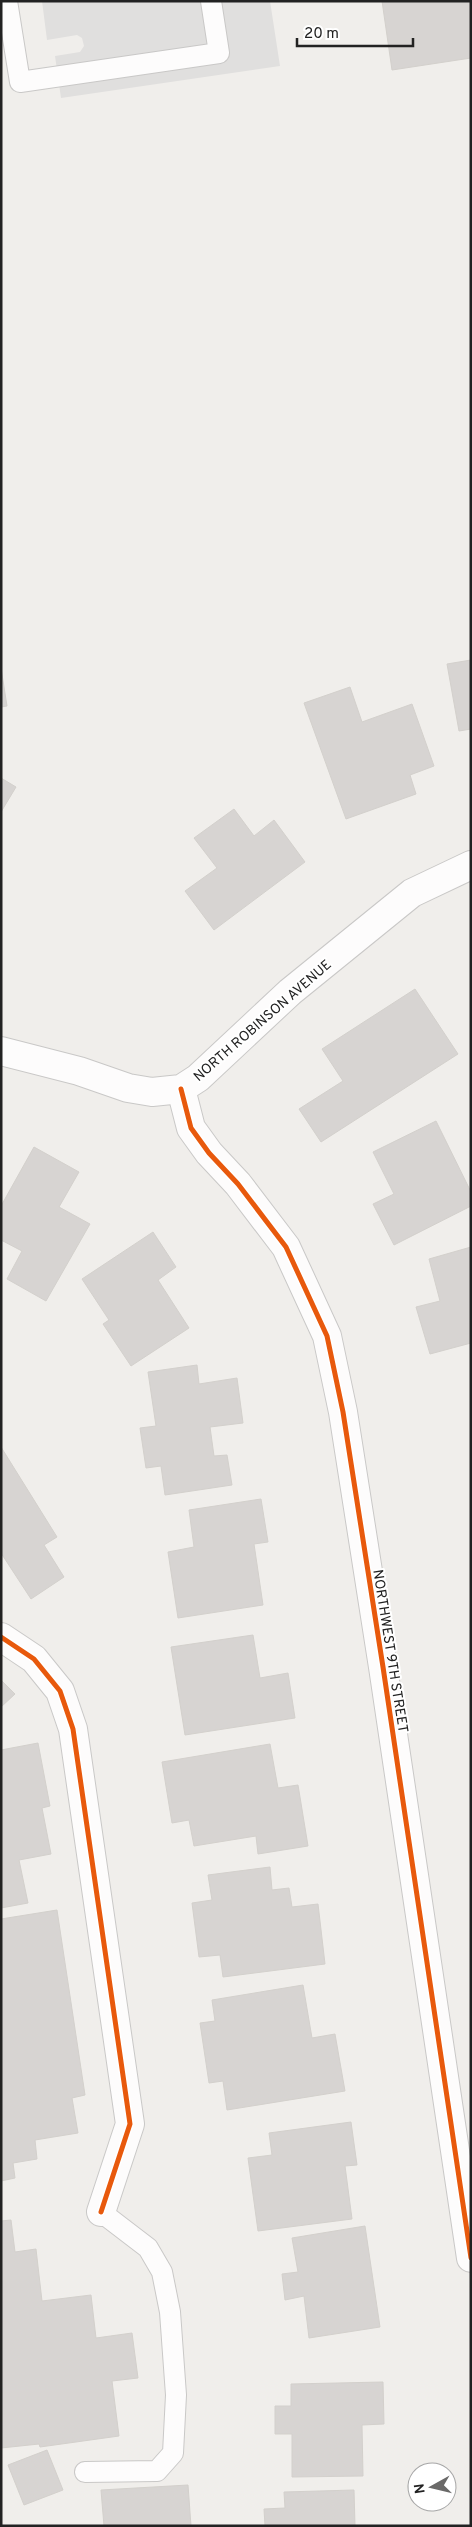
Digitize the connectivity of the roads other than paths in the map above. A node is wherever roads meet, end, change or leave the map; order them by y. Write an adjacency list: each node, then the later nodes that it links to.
1 (7, 1): 2 (lane)
2 (212, 1)
3 (471, 865): 5 (street, NORTH ROBINSON AVENUE)
4 (1, 1051): 5 (street, NORTH ROBINSON AVENUE)
5 (180, 1089): 8 (street, NORTHWEST 9TH STREET)
6 (1, 1637): 7 (street)
7 (100, 2212): 9 (lane)
8 (471, 2258)
9 (84, 2472)

